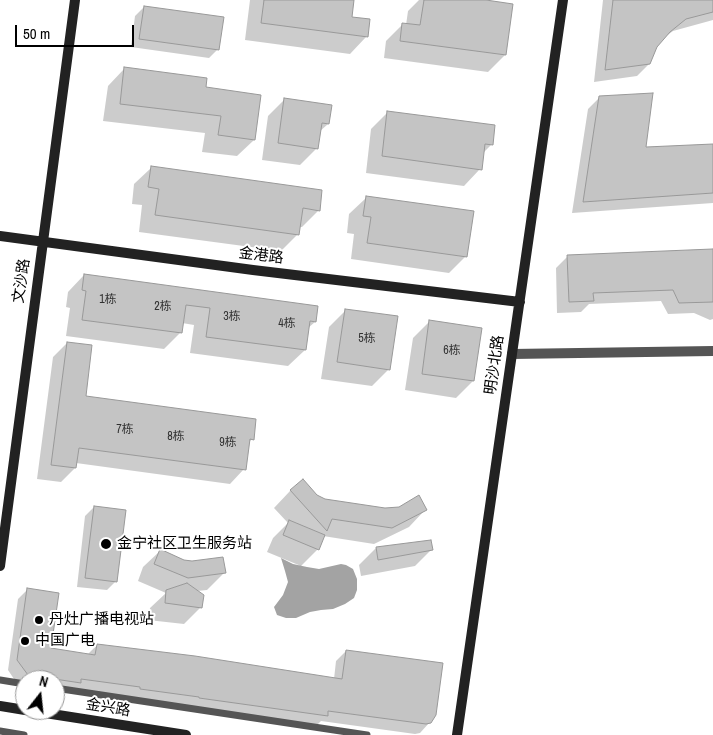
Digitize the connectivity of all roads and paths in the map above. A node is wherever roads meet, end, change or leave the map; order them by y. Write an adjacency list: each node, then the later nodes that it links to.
1 (75, 0): 4 (street, 文沙路)
2 (563, 0): 5 (street, 明沙北路)
3 (0, 236): 4 (street, 金港路)
4 (43, 242): 5 (street, 金港路); 8 (street, 文沙路)
5 (520, 302): 7 (street, 明沙北路)
6 (713, 351): 7 (street)
7 (512, 354): 20 (street, 明沙北路)
8 (4, 509): 9 (street, 文沙路)
9 (0, 566)
10 (0, 680): 11 (lane)
11 (15, 682)
12 (65, 690): 19 (lane)
13 (0, 706): 14 (street, 金兴路)
14 (15, 708)
15 (65, 716): 18 (street, 金兴路)
16 (0, 731): 17 (lane)
17 (24, 735)
18 (186, 735)
19 (367, 735)
20 (458, 735)

